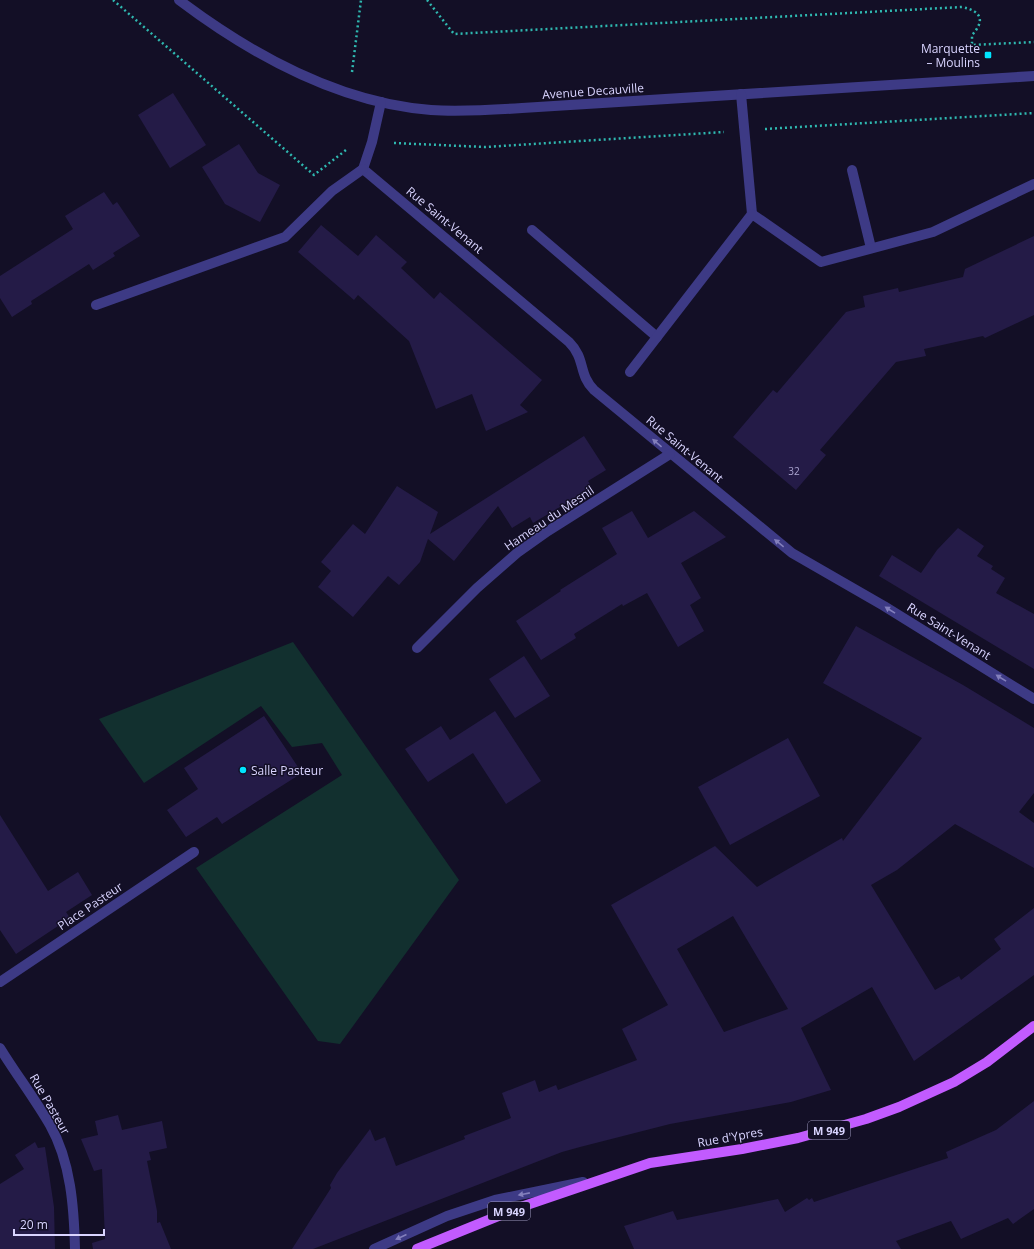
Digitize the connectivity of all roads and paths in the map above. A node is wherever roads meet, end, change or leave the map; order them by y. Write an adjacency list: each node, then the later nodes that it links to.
1 (179, 0): 6 (street, Avenue Decauville)
2 (361, 0): 6 (path)
3 (427, 0): 4 (path)
4 (1034, 42)
5 (1034, 76): 7 (street, Avenue Decauville)
6 (349, 93): 8 (street, Avenue Decauville)
7 (742, 94): 8 (street, Avenue Decauville); 12 (street)
8 (381, 102): 9 (street)
9 (363, 169): 15 (street); 18 (street, Rue Saint-Venant, one-way to 9)
10 (852, 170): 14 (street)
11 (1034, 184): 14 (street)
12 (752, 214): 14 (street); 16 (street)
13 (532, 230): 16 (street)
14 (872, 248)
15 (96, 305)
16 (657, 337): 17 (street)
17 (630, 372)
18 (670, 454): 19 (street, Hameau du Mesnil); 20 (street, Rue Saint-Venant, one-way to 18)
19 (417, 648)
20 (1034, 699)
21 (194, 852): 22 (street, Place Pasteur)
22 (0, 982)
23 (1034, 1026): 25 (main road, Rue d'Ypres / M 949)
24 (0, 1048): 26 (street, Rue Pasteur)
25 (603, 1178): 27 (street, one-way to 27); 28 (main road, Rue d'Ypres / M 949)
26 (75, 1249)
27 (374, 1249)
28 (417, 1249)

